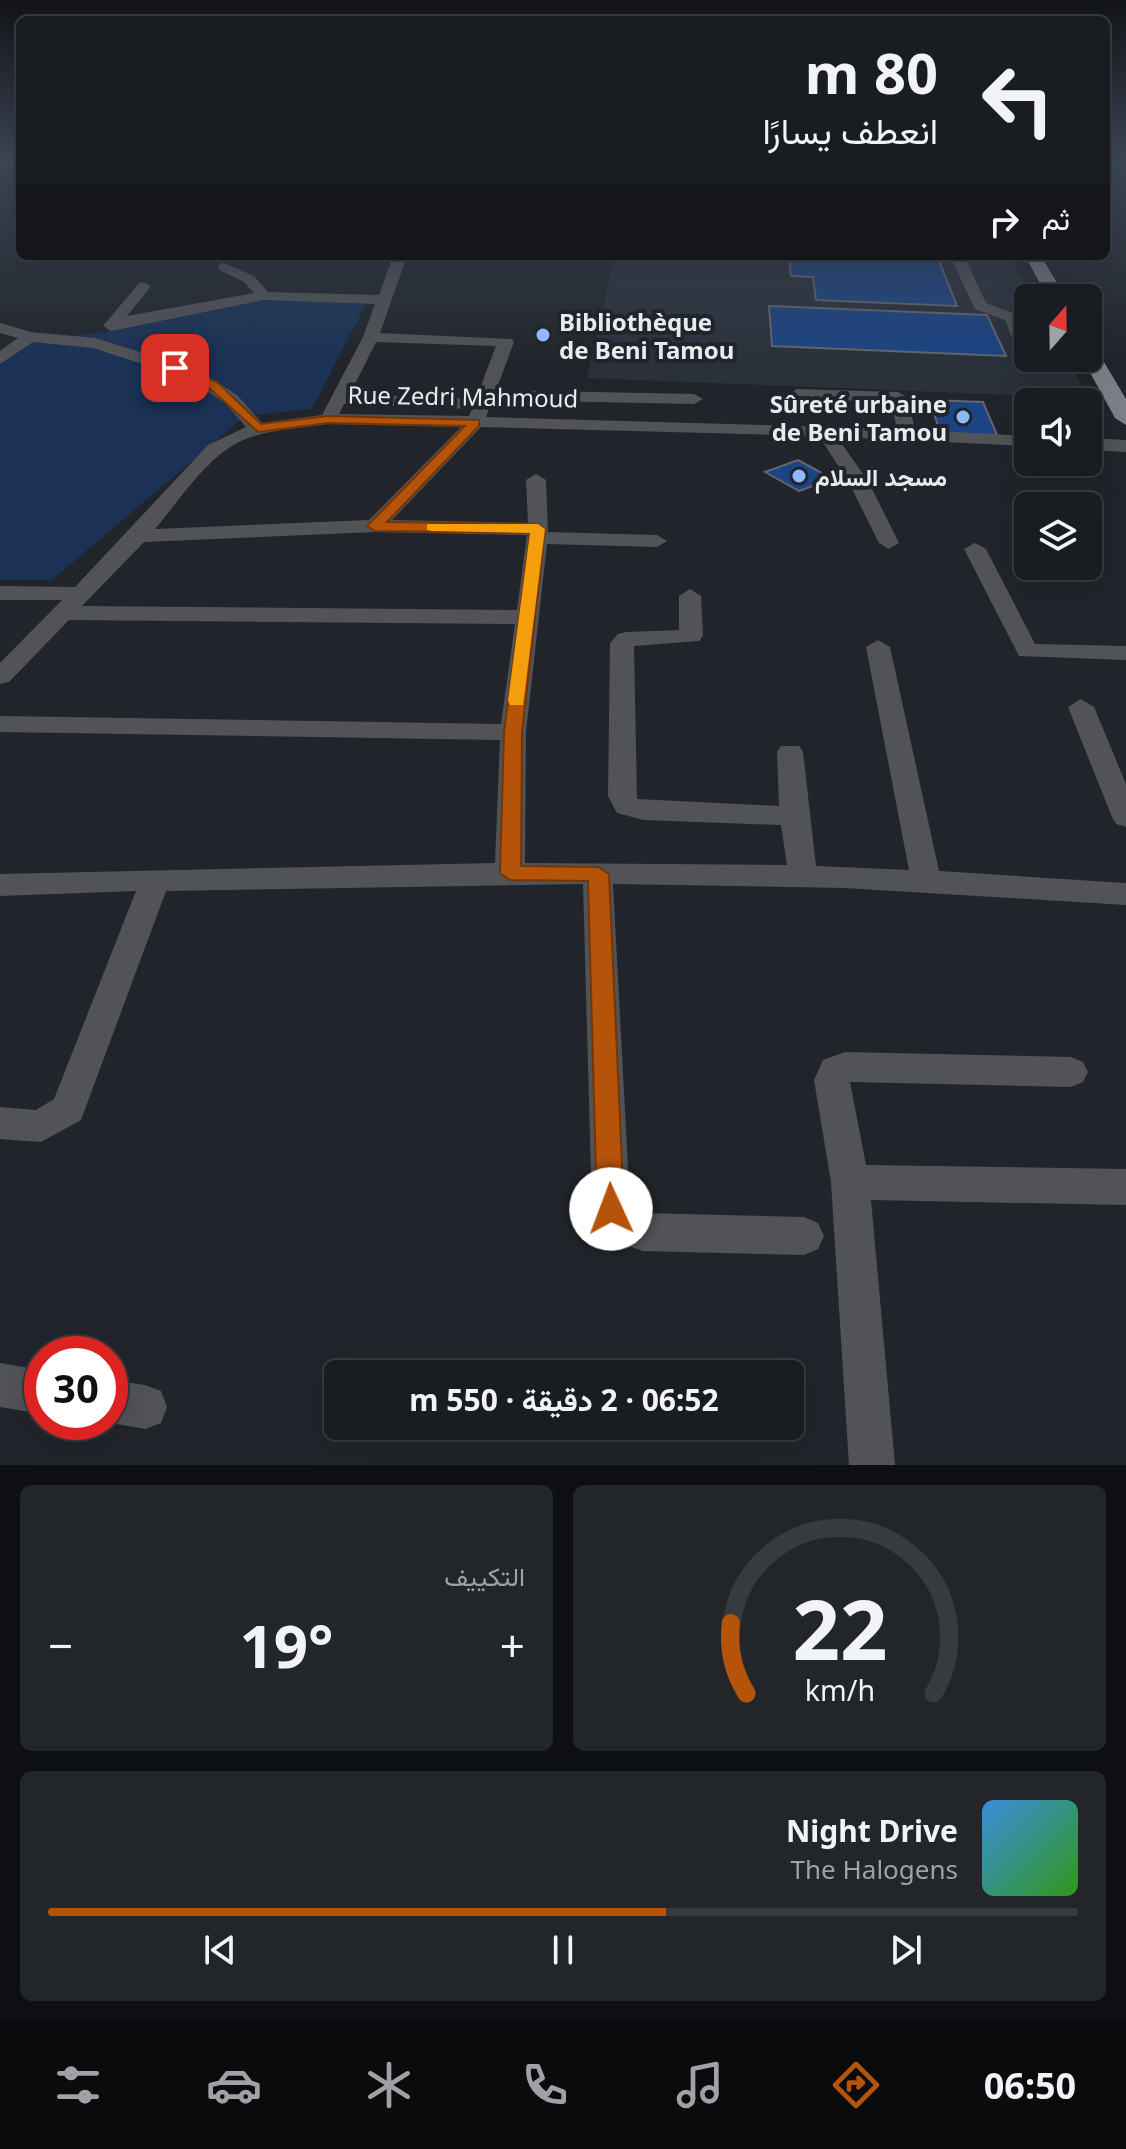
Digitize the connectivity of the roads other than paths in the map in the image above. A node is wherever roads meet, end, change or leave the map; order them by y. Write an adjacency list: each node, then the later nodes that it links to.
1 (399, 260): 8 (street)
2 (959, 260): 10 (street)
3 (1035, 260): 5 (main road)
4 (224, 267): 7 (street)
5 (1049, 284)
6 (144, 286): 9 (street)
7 (264, 296): 8 (street); 9 (street)
8 (384, 300): 13 (street)
9 (114, 323): 14 (street)
10 (1014, 324)
11 (0, 328): 12 (street)
12 (30, 337): 14 (street); 15 (street)
13 (371, 337): 18 (street); 20 (street)
14 (95, 343): 23 (street)
15 (0, 359)
16 (1100, 372): 21 (main road)
17 (797, 394): 25 (street)
18 (339, 399): 20 (street); 22 (street)
19 (694, 399): 20 (street)
20 (480, 407): 22 (street, Rue Zedri Mahmoud); 24 (street, Rue Zedri Mahmoud); 30 (street)
21 (1126, 418)
22 (328, 419): 23 (street, Rue Zedri Mahmoud)
23 (258, 429): 32 (street, Rue Zedri Mahmoud)
24 (824, 431): 25 (street, Rue Zedri Mahmoud); 34 (street)
25 (907, 435): 26 (street, Rue Zedri Mahmoud)
26 (1014, 440)
27 (1102, 445): 28 (street)
28 (1126, 446)
29 (536, 480): 31 (street)
30 (375, 526): 31 (street); 32 (street)
31 (538, 533): 33 (street); 40 (street)
32 (138, 536): 37 (street, Rue Zedri Mahmoud)
33 (657, 541)
34 (889, 543)
35 (975, 549): 42 (street)
36 (0, 593): 37 (street)
37 (78, 594): 39 (street, Rue Zedri Mahmoud)
38 (690, 596): 48 (street)
39 (63, 613): 40 (street); 43 (street, Rue Zedri Mahmoud)
40 (525, 617): 46 (street)
41 (878, 647): 54 (street)
42 (1126, 653)
43 (0, 677)
44 (1081, 707): 49 (street)
45 (0, 724): 46 (street)
46 (513, 732): 50 (street)
47 (790, 752): 48 (street)
48 (794, 816): 52 (street)
49 (1126, 817)
50 (510, 873): 51 (street); 53 (street)
51 (598, 874): 52 (street); 61 (street)
52 (803, 876): 54 (street)
53 (155, 880): 55 (street); 58 (street)
54 (926, 880): 56 (street)
55 (0, 885)
56 (1126, 894)
57 (1071, 1072): 59 (street)
58 (0, 1123)
59 (850, 1182): 60 (street); 64 (street)
60 (1126, 1187)
61 (804, 1236)
62 (0, 1385): 63 (street)
63 (24, 1389)
64 (872, 1465)

